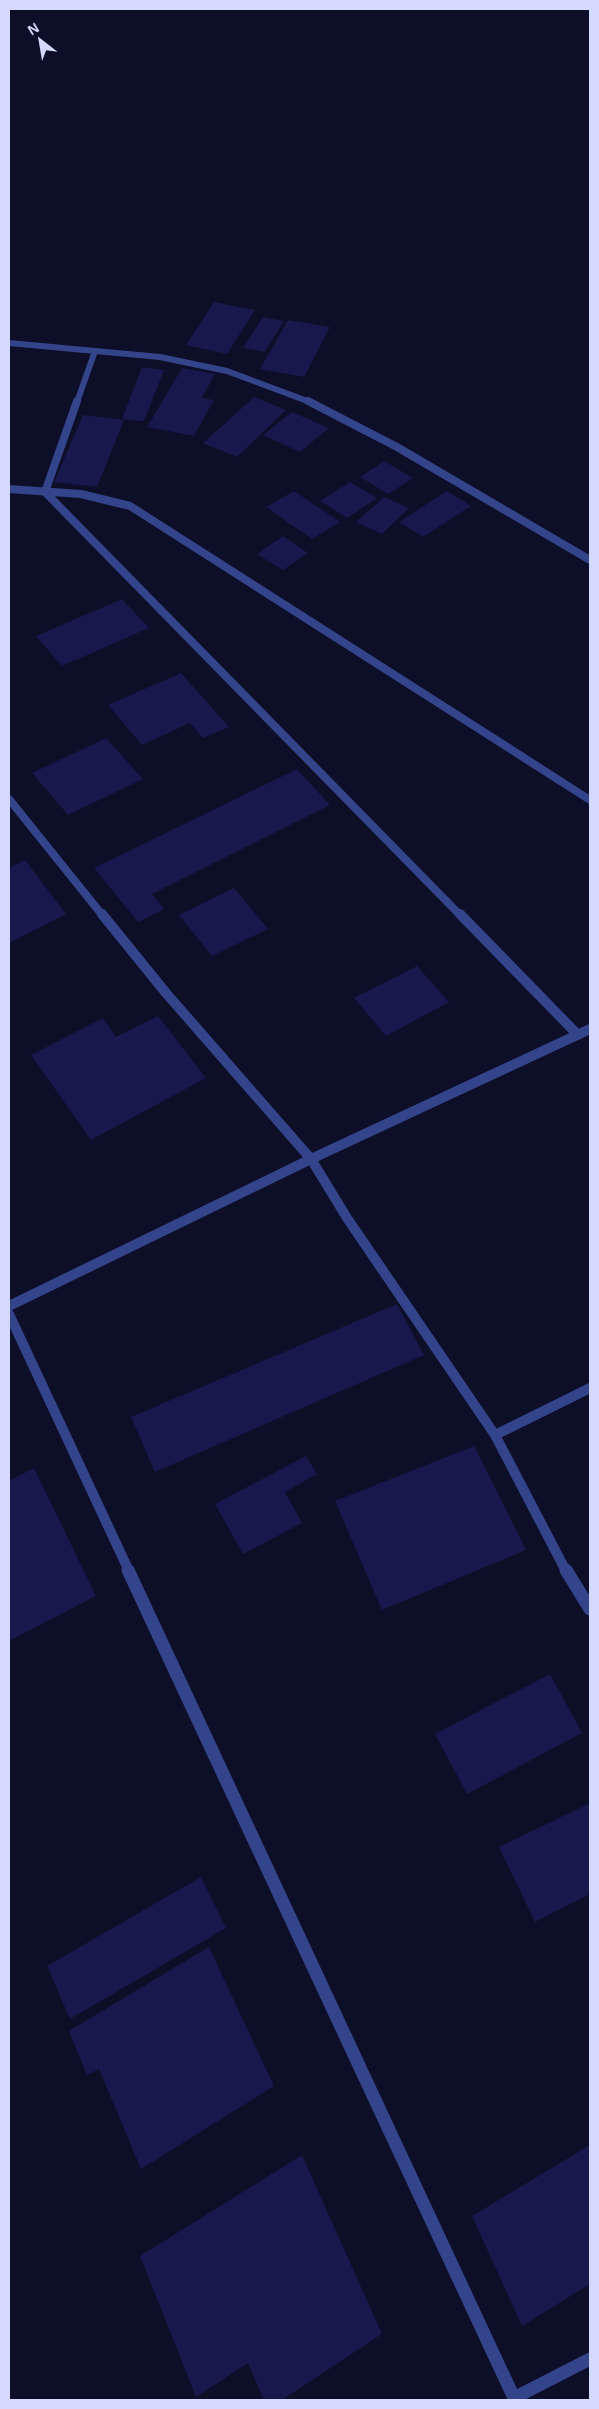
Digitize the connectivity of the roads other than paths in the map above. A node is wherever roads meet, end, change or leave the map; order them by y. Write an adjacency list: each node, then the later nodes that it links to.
1 (9, 343): 2 (street)
2 (95, 351): 4 (street); 5 (street)
3 (9, 489): 4 (street)
4 (45, 492): 7 (street); 9 (street)
5 (590, 560)
6 (9, 799): 10 (street)
7 (590, 800)
8 (590, 1029): 9 (street)
9 (578, 1036): 10 (street)
10 (310, 1159): 11 (street); 14 (street)
11 (9, 1306)
12 (9, 1314): 17 (street)
13 (590, 1388): 14 (street)
14 (495, 1436): 15 (street)
15 (590, 1609)
16 (590, 2359): 17 (street)
17 (515, 2400)

